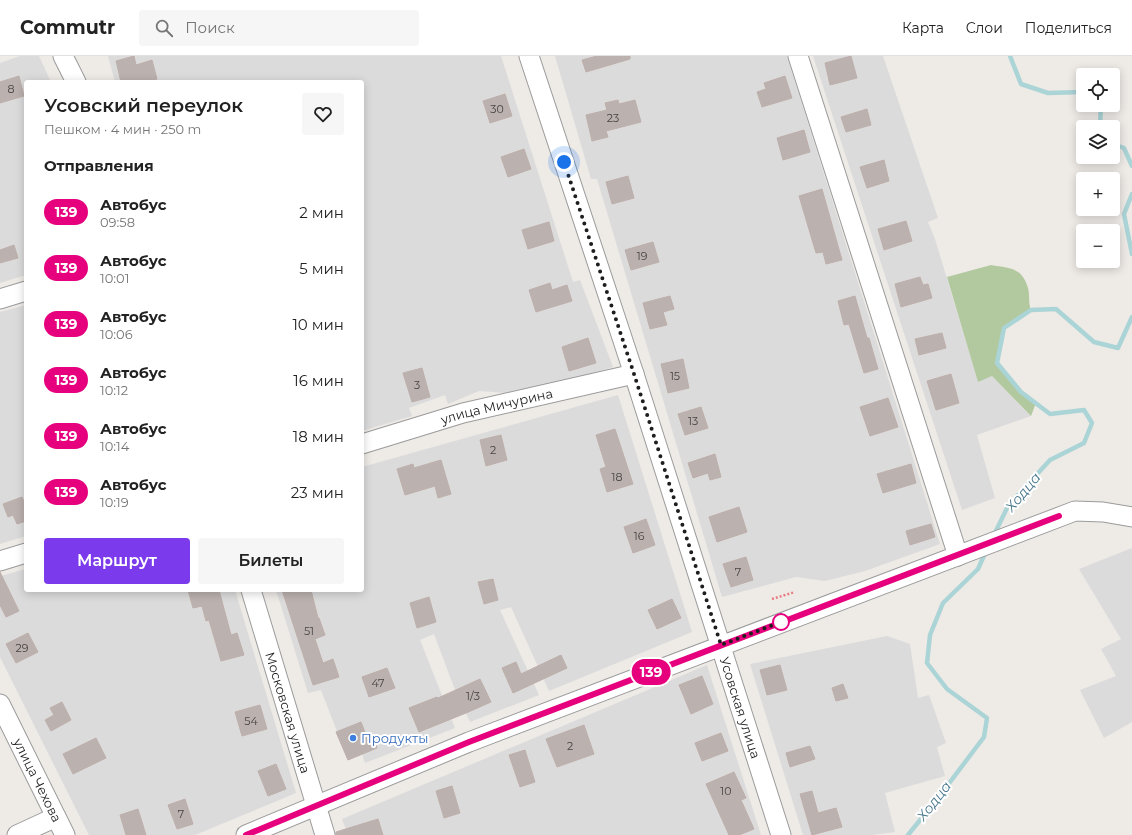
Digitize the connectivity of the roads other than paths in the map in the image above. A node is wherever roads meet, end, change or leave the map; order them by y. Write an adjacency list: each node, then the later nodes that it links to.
1 (63, 56): 4 (street)
2 (529, 56): 7 (street, Усовская улица)
3 (798, 56): 11 (street)
4 (75, 80)
5 (24, 292): 6 (street)
6 (0, 299)
7 (634, 374): 8 (street, улица Мичурина); 14 (street, Усовская улица)
8 (364, 443)
9 (1132, 517): 11 (street)
10 (24, 554): 12 (street)
11 (958, 556): 14 (street)
12 (0, 561)
13 (252, 592): 16 (street, Московская улица)
14 (721, 645): 16 (street); 22 (street, Усовская улица)
15 (0, 704): 17 (street, улица Чехова)
16 (315, 806): 20 (street); 21 (street, Московская улица)
17 (56, 817): 18 (street); 19 (street, улица Чехова)
18 (17, 835)
19 (66, 835)
20 (246, 835)
21 (325, 835)
22 (781, 835)

